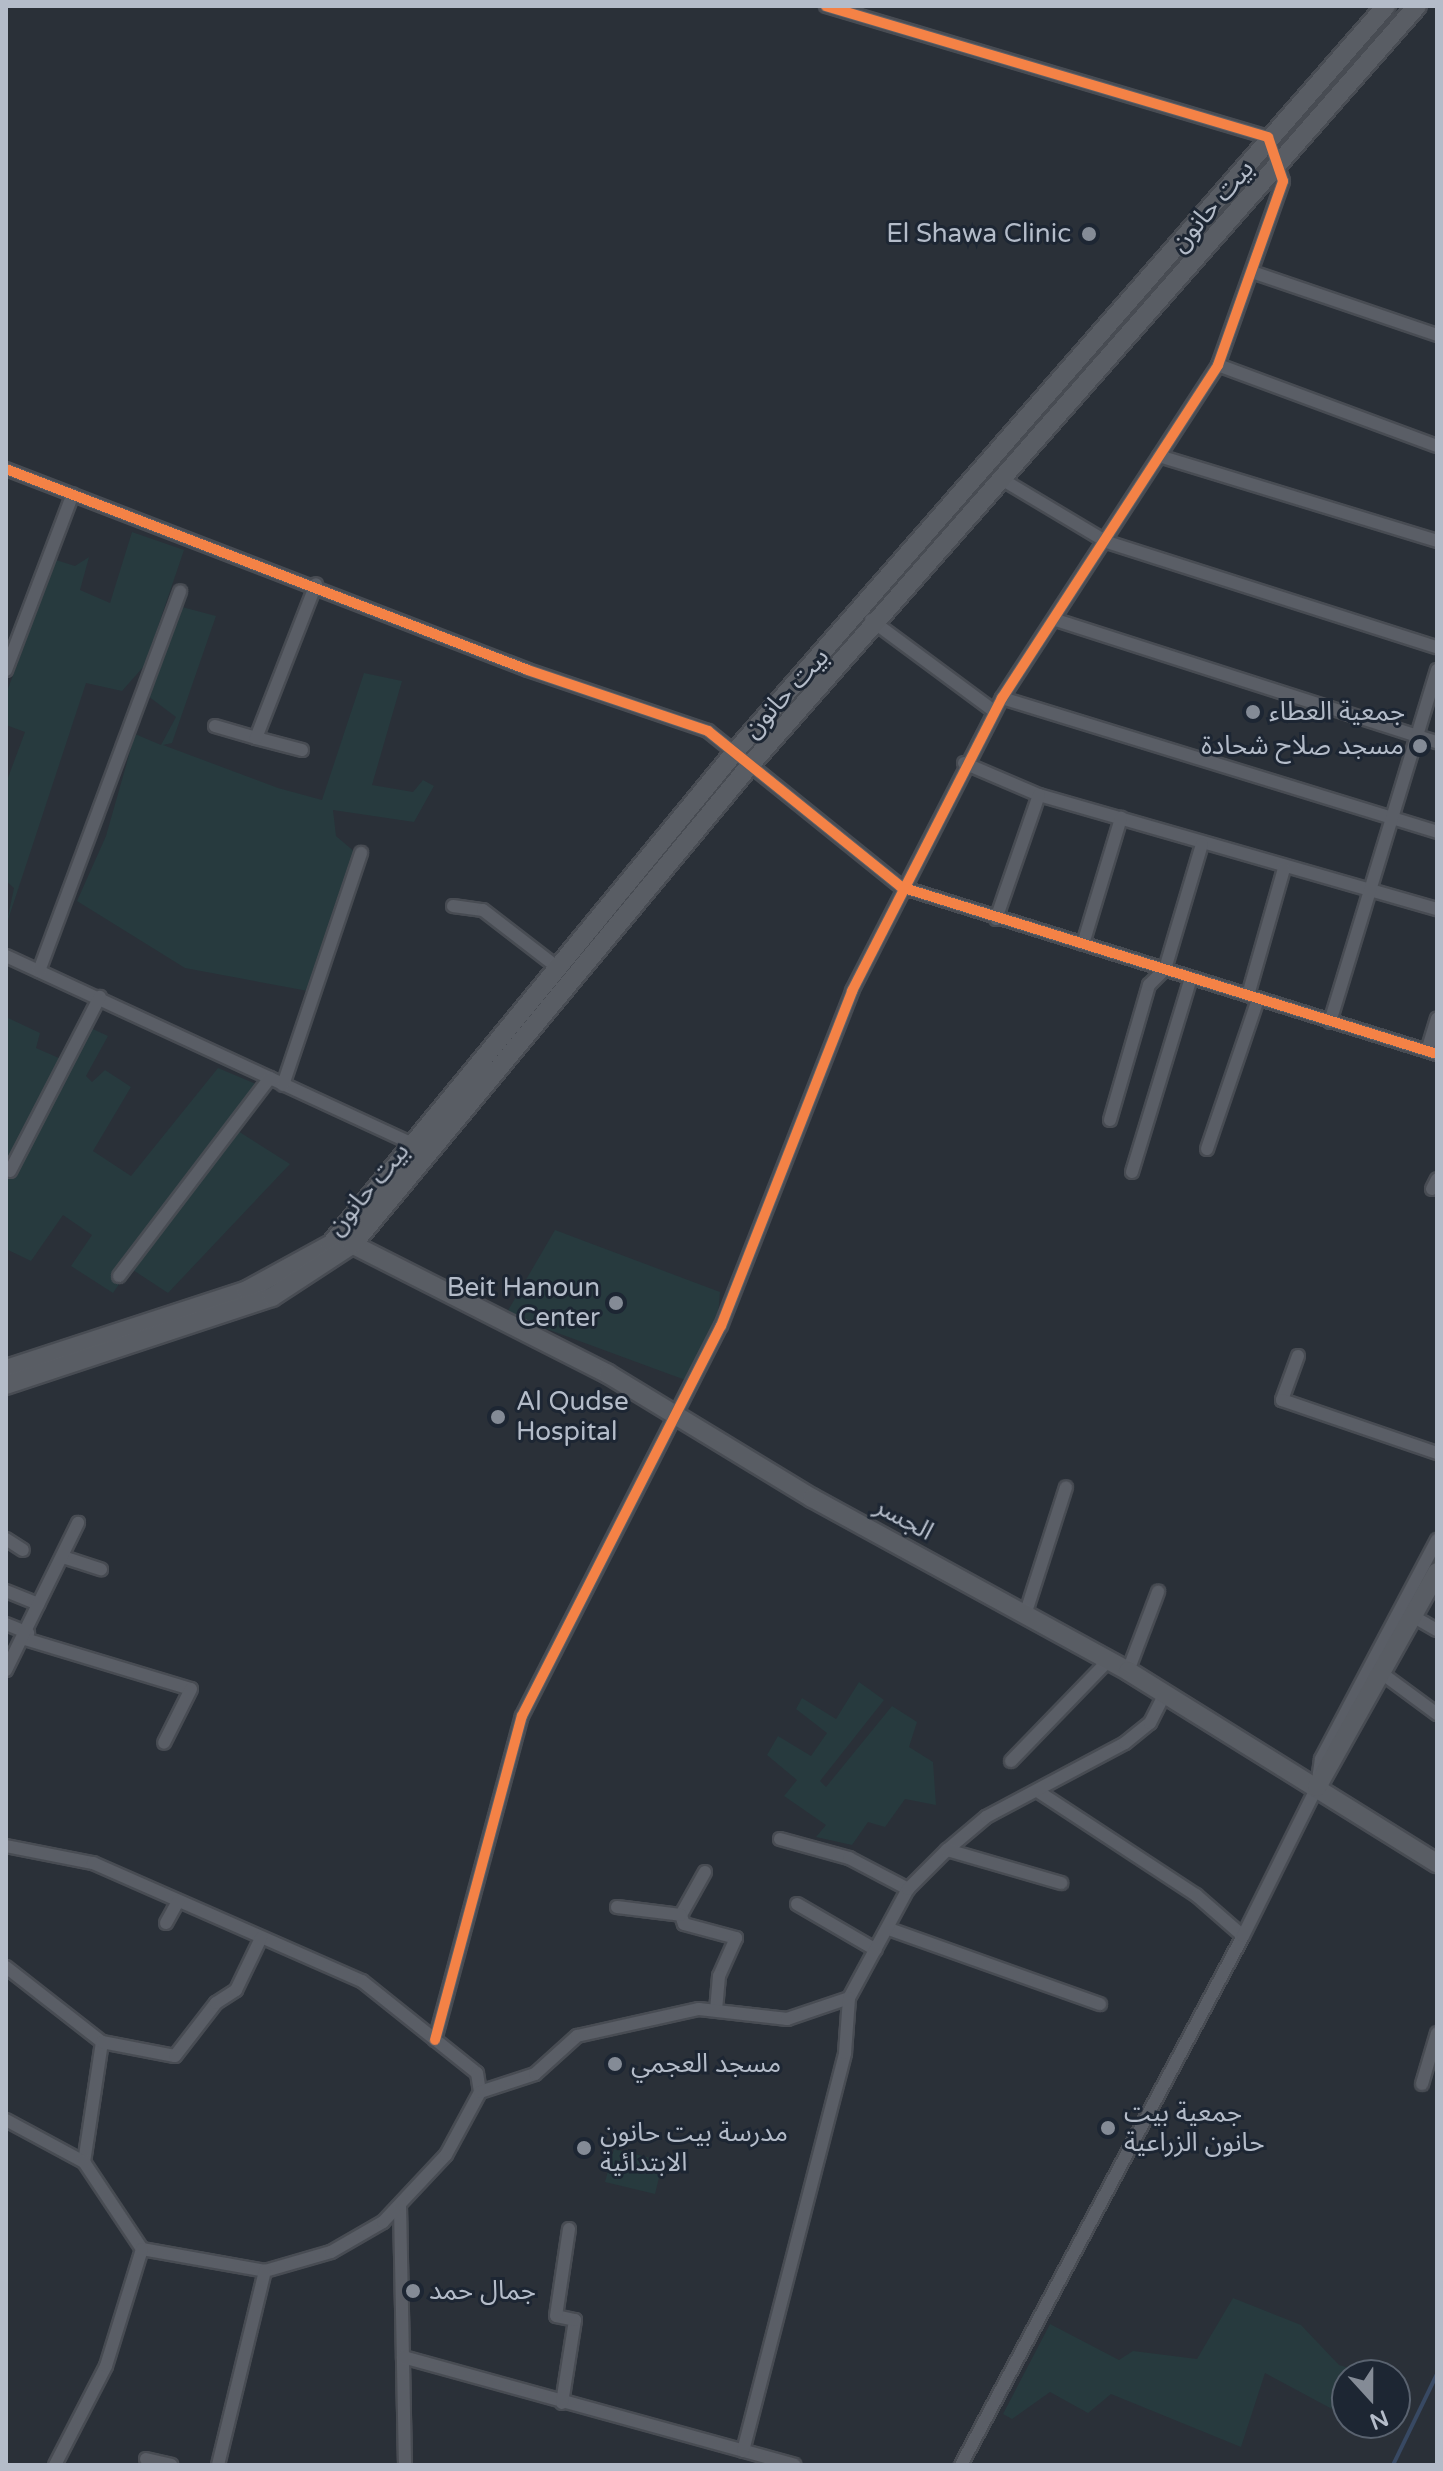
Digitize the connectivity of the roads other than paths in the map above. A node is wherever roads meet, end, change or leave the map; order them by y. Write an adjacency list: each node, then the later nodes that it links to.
1 (826, 6): 4 (street)
2 (1386, 6): 4 (main road, بيت حانون)
3 (1417, 6): 5 (main road, بيت حانون)
4 (1268, 137): 5 (street); 14 (main road, بيت حانون)
5 (1278, 164): 6 (street); 12 (main road, بيت حانون)
6 (1255, 273): 7 (street); 8 (street)
7 (1437, 335)
8 (1218, 365): 9 (street); 10 (street)
9 (1437, 446)
10 (1159, 456): 16 (street); 17 (street)
11 (6, 469): 13 (street)
12 (1003, 480): 15 (main road, بيت حانون); 17 (street)
13 (73, 494): 18 (street); 24 (street)
14 (931, 526): 15 (street); 20 (main road, بيت حانون)
15 (951, 541): 22 (main road, بيت حانون)
16 (1437, 541)
17 (1107, 542): 21 (street); 23 (street)
18 (316, 584): 30 (street); 33 (street)
19 (180, 591): 52 (street)
20 (858, 610): 22 (street); 33 (main road, بيت حانون)
21 (1056, 620): 26 (street); 29 (street)
22 (877, 625): 27 (street); 35 (main road, بيت حانون)
23 (1437, 647)
24 (7, 667)
25 (1437, 670): 29 (street)
26 (1002, 698): 27 (street); 37 (street)
27 (994, 711): 34 (street)
28 (215, 726): 30 (street)
29 (1416, 736): 31 (street); 37 (street)
30 (256, 738): 32 (street)
31 (1437, 742)
32 (302, 750)
33 (735, 752): 35 (street); 50 (main road, بيت حانون)
34 (964, 763): 36 (street); 43 (street)
35 (751, 764): 43 (street); 66 (main road, بيت حانون)
36 (1039, 795): 38 (street); 47 (street)
37 (1391, 817): 39 (street); 44 (street)
38 (1121, 818): 40 (street); 48 (street)
39 (1437, 832)
40 (1202, 844): 42 (street); 51 (street)
41 (361, 853): 60 (street)
42 (1284, 869): 44 (street); 55 (street)
43 (901, 887): 47 (street); 71 (street)
44 (1369, 889): 46 (street); 57 (street)
45 (453, 906): 50 (street)
46 (1437, 909)
47 (996, 919): 48 (street)
48 (1083, 944): 51 (street)
49 (6, 956): 52 (street)
50 (558, 968): 62 (main road, بيت حانون)
51 (1165, 969): 53 (street); 61 (street)
52 (39, 971): 54 (street)
53 (1191, 978): 55 (street); 65 (street)
54 (100, 997): 59 (street); 64 (street)
55 (1253, 997): 57 (street); 63 (street)
56 (1437, 1019): 58 (street)
57 (1330, 1022): 58 (street)
58 (1432, 1052)
59 (270, 1078): 60 (street); 67 (street)
60 (283, 1085): 62 (street)
61 (1110, 1120)
62 (411, 1143): 66 (main road, بيت حانون)
63 (1207, 1149)
64 (10, 1171)
65 (1132, 1172)
66 (345, 1241): 69 (main road, بيت حانون); 70 (main road, بيت حانون); 71 (main road, الجسر)
67 (119, 1276)
68 (1298, 1356): 72 (street)
69 (6, 1369)
70 (6, 1385)
71 (677, 1415): 85 (main road, الجسر); 120 (street)
72 (1437, 1453)
73 (1066, 1487): 85 (street)
74 (78, 1523): 78 (street)
75 (6, 1539): 77 (street)
76 (1437, 1540): 84 (street)
77 (23, 1550)
78 (63, 1557): 79 (street); 83 (street)
79 (101, 1569)
80 (1437, 1572): 84 (main road)
81 (6, 1591): 83 (street)
82 (1158, 1592): 92 (street)
83 (39, 1604): 88 (street)
84 (1406, 1613): 87 (street); 91 (main road)
85 (1025, 1615): 89 (main road, الجسر)
86 (6, 1624): 88 (street)
87 (1437, 1630)
88 (27, 1636): 90 (street); 95 (street)
89 (1108, 1661): 92 (main road, الجسر); 96 (street)
90 (6, 1670)
91 (1377, 1670): 94 (street); 97 (main road)
92 (1128, 1671): 93 (main road, الجسر)
93 (1165, 1694): 97 (main road, الجسر); 98 (street)
94 (1437, 1714)
95 (164, 1743)
96 (1011, 1761)
97 (1317, 1787): 102 (main road, الجسر); 112 (street)
98 (1039, 1792): 101 (street); 112 (street)
99 (780, 1839): 105 (street)
100 (6, 1846): 106 (street)
101 (947, 1850): 104 (street); 105 (street)
102 (1437, 1863)
103 (705, 1872): 109 (street)
104 (1061, 1883)
105 (908, 1889): 111 (street)
106 (178, 1901): 110 (street); 113 (street)
107 (797, 1904): 114 (street)
108 (617, 1907): 109 (street)
109 (681, 1915): 118 (street)
110 (166, 1923)
111 (889, 1929): 114 (street); 117 (street)
112 (1243, 1936): 139 (street)
113 (261, 1938): 120 (street); 121 (street)
114 (876, 1950): 116 (street)
115 (6, 1967): 121 (street)
116 (849, 1998): 118 (street); 132 (street)
117 (1100, 2004)
118 (716, 2009): 123 (street)
119 (1437, 2033): 122 (street)
120 (435, 2040): 123 (street)
121 (102, 2042): 125 (street)
122 (1422, 2084)
123 (480, 2092): 126 (street)
124 (6, 2120): 125 (street)
125 (84, 2162): 128 (street)
126 (400, 2206): 129 (street); 130 (street)
127 (569, 2229): 131 (street)
128 (142, 2249): 129 (street); 134 (street)
129 (265, 2271): 136 (street)
130 (403, 2357): 131 (street); 137 (street)
131 (562, 2403): 132 (street)
132 (743, 2451): 138 (street)
133 (146, 2459): 135 (street)
134 (55, 2465)
135 (171, 2465)
136 (218, 2465)
137 (405, 2465)
138 (794, 2465)
139 (961, 2465)

